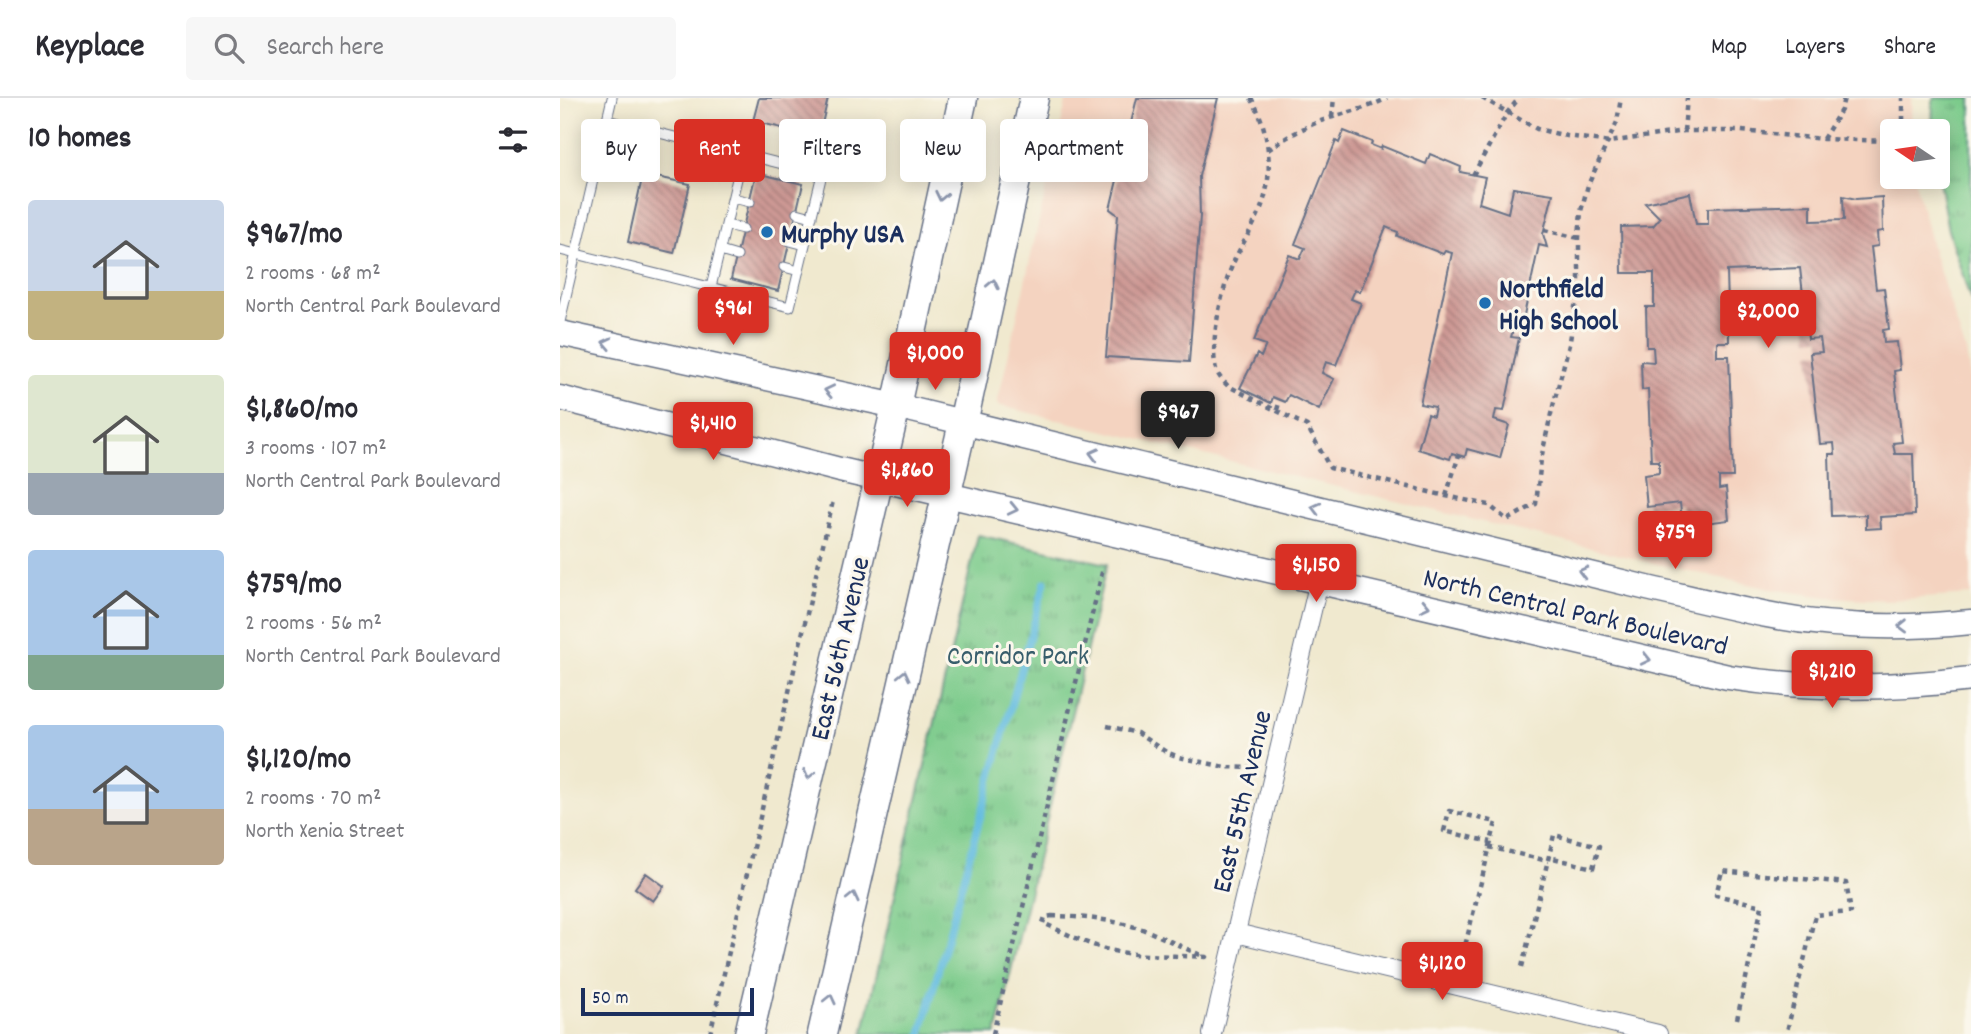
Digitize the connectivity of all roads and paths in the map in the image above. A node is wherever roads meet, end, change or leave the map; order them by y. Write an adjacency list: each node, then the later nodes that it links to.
1 (612, 98): 15 (lane)
2 (962, 98): 47 (main road, East 56th Avenue, one-way to 47)
3 (1034, 98): 49 (main road, one-way to 3)
4 (1251, 98): 21 (path)
5 (1334, 98): 14 (path)
6 (1387, 98): 14 (path)
7 (1482, 98): 13 (path)
8 (1519, 98): 13 (path)
9 (1621, 98): 20 (path)
10 (1687, 98): 17 (path)
11 (1844, 98): 18 (path)
12 (1903, 98): 16 (path)
13 (1507, 113): 20 (path); 23 (path)
14 (1332, 117): 21 (path)
15 (607, 119)
16 (1903, 119)
17 (1684, 131): 18 (path); 20 (path)
18 (1823, 139): 19 (path)
19 (1880, 141)
20 (1609, 142): 33 (path)
21 (1268, 150): 48 (path)
22 (765, 160): 29 (lane)
23 (1474, 175)
24 (593, 182): 38 (lane)
25 (737, 182): 26 (lane)
26 (733, 198): 27 (lane); 30 (lane)
27 (750, 202)
28 (797, 213): 29 (lane)
29 (812, 217): 35 (lane)
30 (726, 225): 31 (lane); 37 (lane)
31 (743, 229)
32 (1544, 230): 33 (path)
33 (1578, 238): 53 (path)
34 (790, 241): 35 (lane)
35 (805, 245): 41 (lane)
36 (560, 250): 38 (lane)
37 (720, 251): 39 (lane); 42 (lane)
38 (576, 254): 42 (lane); 43 (lane)
39 (737, 256)
40 (784, 267): 41 (lane)
41 (799, 271): 42 (lane)
42 (711, 287)
43 (560, 322)
44 (560, 333): 47 (main road, North Central Park Boulevard, one-way to 44)
45 (560, 398): 51 (main road, North Central Park Boulevard)
46 (1280, 400): 48 (path)
47 (896, 406): 49 (main road, North Central Park Boulevard); 51 (main road, East 56th Avenue)
48 (1277, 410): 53 (path)
49 (963, 422): 52 (main road); 57 (main road, North Central Park Boulevard, one-way to 49)
50 (1459, 455): 53 (path)
51 (878, 479): 52 (main road, North Central Park Boulevard); 70 (main road, East 56th Avenue, one-way to 70)
52 (946, 494): 56 (main road, North Central Park Boulevard, one-way to 56); 71 (main road, one-way to 52)
53 (1446, 496)
54 (833, 501): 69 (path)
55 (1103, 568): 72 (path)
56 (1320, 581): 58 (main road, North Central Park Boulevard, one-way to 58); 63 (street, East 55th Avenue)
57 (1971, 622)
58 (1971, 679)
59 (1107, 726): 60 (path)
60 (1251, 768)
61 (1490, 845): 61 (path); 62 (path); 64 (path)
62 (1548, 859): 62 (path); 66 (path)
63 (1236, 933): 73 (street, East 55th Avenue); 74 (street)
64 (1463, 954)
65 (1206, 957): 65 (path)
66 (1522, 967)
67 (1737, 1018): 68 (path)
68 (1787, 1031)
69 (710, 1034)
70 (749, 1034)
71 (821, 1034)
72 (993, 1034)
73 (1212, 1034)
74 (1658, 1034)

